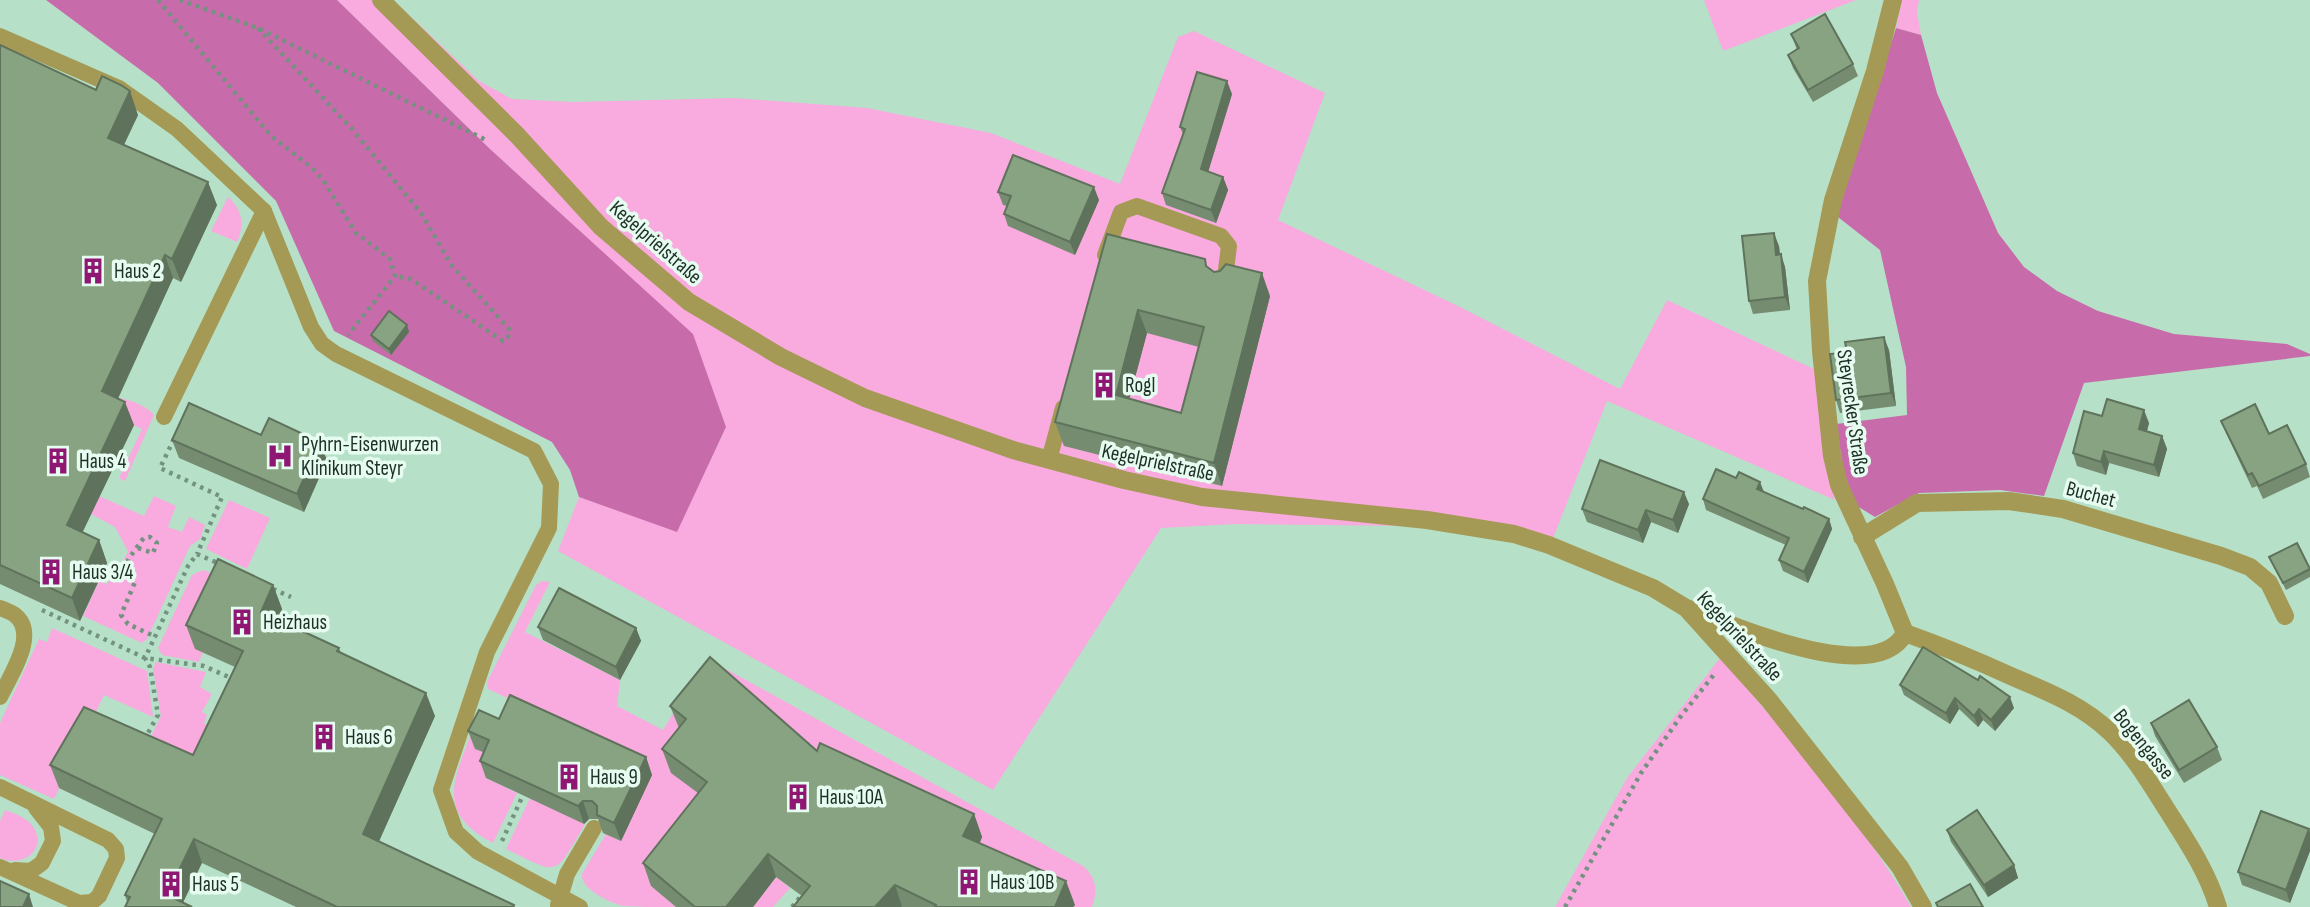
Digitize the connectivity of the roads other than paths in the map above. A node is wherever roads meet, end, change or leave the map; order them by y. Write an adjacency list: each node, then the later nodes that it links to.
1 (381, 0): 9 (street, Kegelprielstraße)
2 (1893, 0): 10 (street, Steyrecker Straße)
3 (0, 36): 4 (lane)
4 (264, 211): 8 (lane); 20 (lane)
5 (1099, 276): 6 (lane)
6 (1224, 285)
7 (1067, 394): 9 (lane)
8 (164, 416)
9 (1049, 460): 12 (street, Kegelprielstraße)
10 (1862, 537): 13 (street, Buchet); 14 (street, Steyrecker Straße)
11 (0, 608): 15 (lane)
12 (1686, 608): 14 (street); 22 (street, Kegelprielstraße)
13 (2285, 616)
14 (1905, 633): 23 (street, Bogengasse)
15 (0, 697)
16 (0, 787): 17 (lane)
17 (32, 803): 19 (lane); 19 (lane)
18 (594, 828): 20 (lane)
19 (3, 868)
20 (559, 903): 21 (lane)
21 (580, 907)
22 (1923, 907)
23 (2218, 907)

